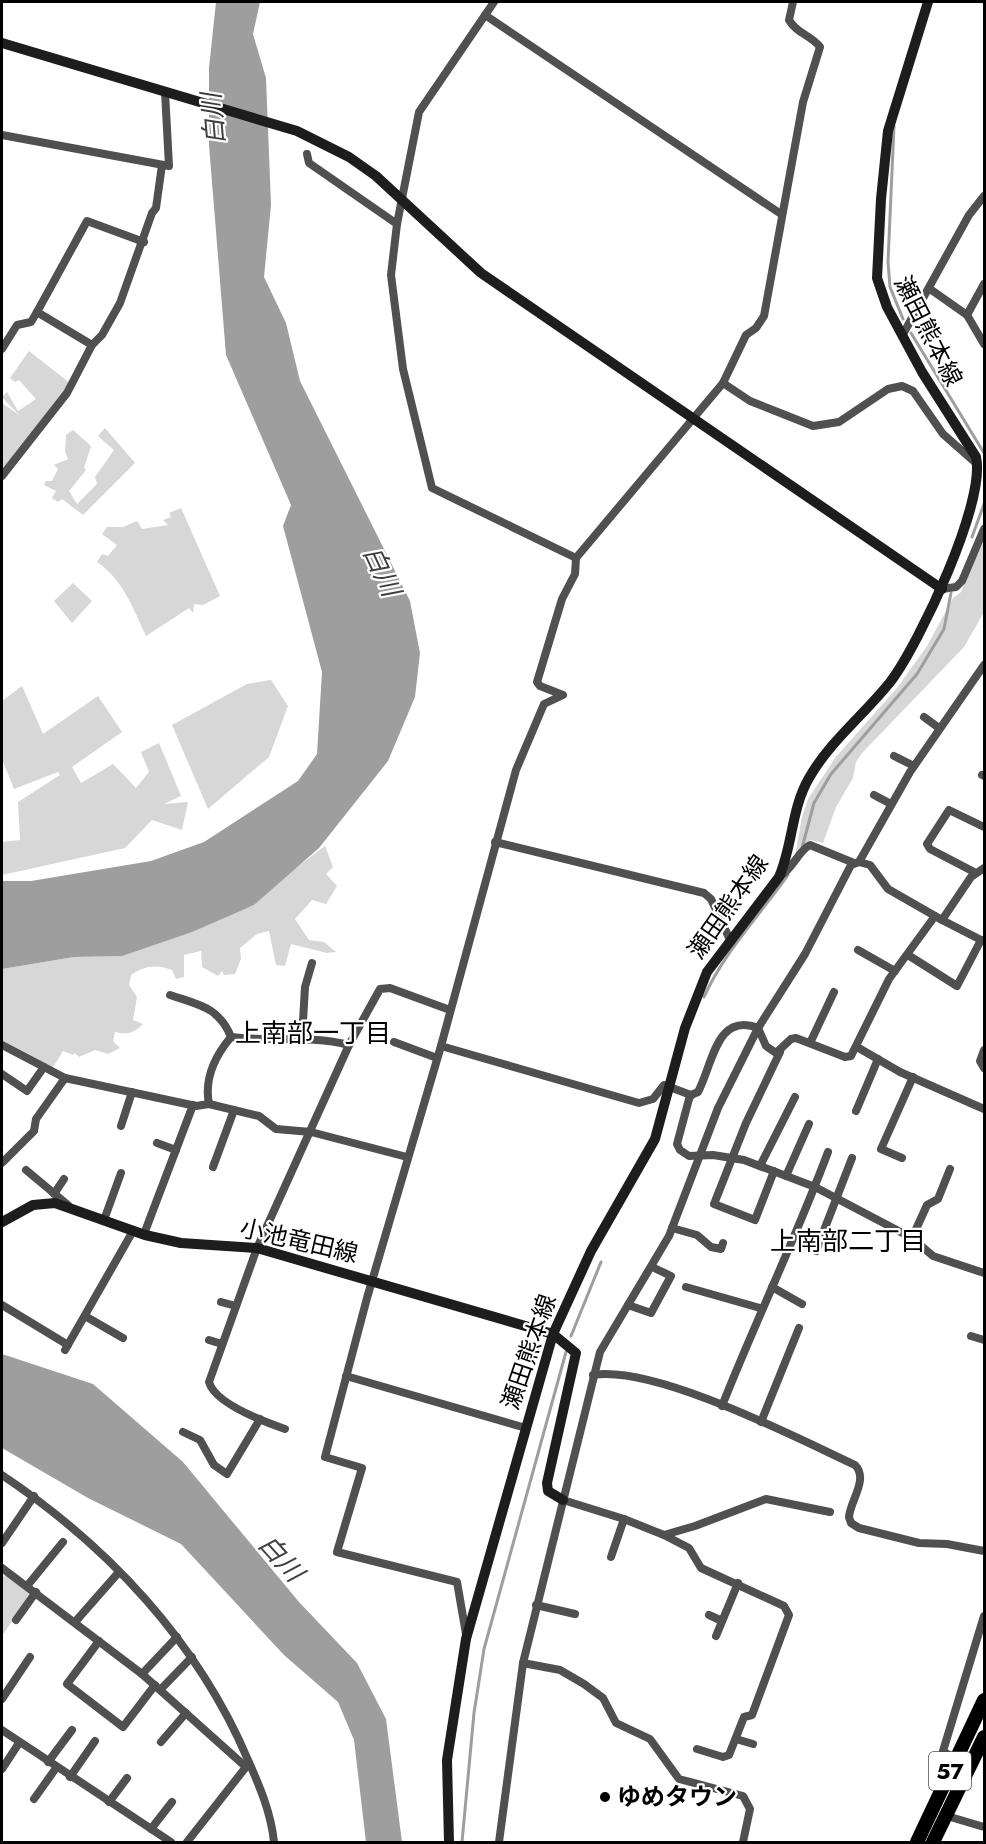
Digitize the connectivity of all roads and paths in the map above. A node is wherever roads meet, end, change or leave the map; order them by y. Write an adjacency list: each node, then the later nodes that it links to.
1 (494, 2): 4 (street)
2 (793, 2): 12 (street)
3 (928, 2): 19 (main road, 瀬田熊本線)
4 (485, 15): 11 (street); 12 (street)
5 (2, 43): 6 (main road)
6 (165, 92): 9 (street); 11 (main road)
7 (2, 135): 9 (street)
8 (307, 154): 13 (street)
9 (162, 165): 14 (street)
10 (984, 196): 16 (street)
11 (400, 198): 13 (street); 24 (main road)
12 (781, 214): 23 (street)
13 (397, 224): 28 (street)
14 (144, 242): 17 (street); 21 (street)
15 (984, 284): 18 (street)
16 (930, 290): 18 (street); 19 (street)
17 (37, 312): 21 (street); 22 (street)
18 (967, 315): 20 (street)
19 (902, 336): 25 (main road, 瀬田熊本線)
20 (984, 344)
21 (92, 345): 26 (street)
22 (2, 349)
23 (723, 382): 24 (street); 25 (street)
24 (691, 419): 28 (street); 29 (main road)
25 (980, 465): 29 (main road, 瀬田熊本線)
26 (2, 476)
27 (984, 529): 29 (street)
28 (576, 558): 38 (street)
29 (942, 589): 42 (main road, 瀬田熊本線)
30 (984, 665): 32 (street)
31 (924, 717): 32 (street)
32 (939, 728): 34 (street)
33 (894, 756): 34 (street)
34 (914, 766): 36 (street)
35 (874, 795): 36 (street)
36 (891, 804): 39 (street)
37 (984, 827): 41 (street)
38 (495, 842): 45 (street); 52 (street)
39 (856, 863): 42 (street); 43 (street); 53 (street)
40 (984, 868): 41 (street)
41 (976, 873): 43 (street)
42 (779, 877): 45 (main road, 瀬田熊本線)
43 (939, 918): 44 (street); 47 (street)
44 (983, 941): 47 (street)
45 (731, 942): 71 (main road, 瀬田熊本線)
46 (858, 950): 49 (street)
47 (908, 955): 49 (street)
48 (312, 963): 55 (street)
49 (895, 971): 61 (street)
50 (834, 992): 57 (street)
51 (171, 995): 54 (street)
52 (450, 1010): 58 (street); 60 (street)
53 (758, 1028): 63 (street); 73 (street); 86 (street)
54 (231, 1037): 55 (street); 75 (street)
55 (302, 1038): 58 (street)
56 (394, 1042): 64 (street)
57 (810, 1043): 61 (street); 63 (street)
58 (349, 1045): 82 (street)
59 (2, 1046): 66 (street)
60 (441, 1046): 64 (street); 71 (street)
61 (857, 1047): 65 (street)
62 (984, 1050): 67 (street)
63 (780, 1052): 88 (street)
64 (437, 1058): 87 (street)
65 (878, 1059): 69 (street); 79 (street)
66 (44, 1067): 68 (street); 70 (street)
67 (984, 1068)
68 (2, 1074)
69 (913, 1077): 77 (street); 90 (street)
70 (65, 1078): 72 (street); 91 (street)
71 (670, 1086): 73 (street); 125 (main road, 瀬田熊本線)
72 (132, 1092): 76 (street); 81 (street)
73 (691, 1095): 86 (street)
74 (795, 1097): 92 (street)
75 (209, 1104): 76 (street); 78 (street)
76 (193, 1105): 84 (street)
77 (984, 1109)
78 (234, 1110): 82 (street); 93 (street)
79 (856, 1111)
80 (809, 1124): 98 (street)
81 (121, 1126)
82 (311, 1132): 87 (street); 109 (street)
83 (157, 1143): 84 (street)
84 (176, 1150): 107 (street)
85 (828, 1152): 100 (street)
86 (702, 1155): 88 (street); 106 (street)
87 (406, 1157): 114 (street)
88 (731, 1157): 92 (street); 96 (street)
89 (852, 1158): 102 (street)
90 (902, 1158)
91 (2, 1163)
92 (760, 1166): 96 (street)
93 (213, 1167)
94 (950, 1169): 108 (street)
95 (26, 1170): 101 (street)
96 (774, 1171): 98 (street)
97 (121, 1173): 104 (street)
98 (786, 1176): 100 (street)
99 (64, 1179): 101 (street)
100 (815, 1187): 102 (street); 116 (street)
101 (54, 1194): 103 (street)
102 (837, 1198): 108 (street); 111 (street)
103 (69, 1206): 104 (main road, 小池竜田線); 105 (main road, 小池竜田線)
104 (104, 1220): 107 (main road, 小池竜田線)
105 (2, 1222)
106 (672, 1228): 110 (street); 112 (street)
107 (138, 1233): 109 (main road, 小池竜田線); 123 (street)
108 (912, 1238): 113 (street)
109 (257, 1248): 114 (main road, 小池竜田線); 121 (street)
110 (721, 1249)
111 (816, 1251)
112 (652, 1267): 120 (street); 120 (street)
113 (984, 1273)
114 (373, 1281): 125 (main road, 小池竜田線); 132 (street)
115 (686, 1287): 122 (street)
116 (772, 1287): 118 (street); 122 (street)
117 (221, 1302): 121 (street)
118 (802, 1304)
119 (2, 1305): 123 (street)
120 (628, 1305): 131 (street)
121 (236, 1306): 130 (street)
122 (760, 1308): 133 (street)
123 (85, 1316): 127 (street)
124 (799, 1328): 135 (street)
125 (553, 1334): 136 (main road, 瀬田熊本線); 141 (main road)
126 (972, 1336): 129 (street)
127 (123, 1338)
128 (209, 1340): 130 (street)
129 (984, 1340)
130 (222, 1344): 134 (street)
131 (593, 1375): 133 (street); 141 (street)
132 (346, 1376): 136 (street); 163 (street)
133 (722, 1406): 135 (street)
134 (260, 1419): 137 (street); 138 (street)
135 (761, 1422): 147 (street)
136 (526, 1428): 163 (main road, 瀬田熊本線)
137 (285, 1429)
138 (183, 1432)
139 (2, 1475): 140 (street)
140 (34, 1496): 146 (street); 150 (street)
141 (563, 1500): 143 (street); 154 (street)
142 (830, 1512): 144 (street)
143 (624, 1519): 144 (street); 148 (street)
144 (664, 1535): 151 (street)
145 (63, 1542): 152 (street)
146 (2, 1543)
147 (984, 1551)
148 (611, 1557)
149 (2, 1568): 152 (street)
150 (119, 1572): 160 (street); 161 (street)
151 (738, 1583): 159 (street); 176 (street)
152 (27, 1586): 153 (street)
153 (36, 1593): 158 (street); 160 (street)
154 (536, 1605): 155 (street); 167 (street)
155 (575, 1614)
156 (709, 1615): 159 (street)
157 (984, 1616): 182 (street)
158 (16, 1620)
159 (722, 1621): 162 (street)
160 (75, 1622): 164 (street)
161 (177, 1636): 166 (street); 168 (street)
162 (716, 1636)
163 (466, 1639): 198 (main road, 瀬田熊本線)
164 (99, 1641): 168 (street); 169 (street)
165 (30, 1657): 170 (street)
166 (192, 1657): 169 (street); 184 (street)
167 (523, 1663): 199 (street); 200 (street)
168 (142, 1674): 169 (street)
169 (157, 1688): 172 (street)
170 (2, 1699)
171 (984, 1700): 182 (highway, 57)
172 (186, 1713): 178 (street); 184 (street)
173 (2, 1730): 179 (street)
174 (72, 1730): 183 (street)
175 (984, 1737): 192 (highway, 57)
176 (736, 1739): 180 (street); 181 (street)
177 (95, 1741): 187 (street)
178 (161, 1742)
179 (19, 1743): 183 (street); 186 (street)
180 (753, 1744)
181 (697, 1749)
182 (956, 1760): 201 (highway, 57)
183 (48, 1762): 185 (street)
184 (248, 1766): 196 (street); 197 (street)
185 (56, 1767): 187 (street); 189 (street)
186 (2, 1770)
187 (70, 1777): 190 (street)
188 (127, 1778): 190 (street)
189 (34, 1799)
190 (109, 1802): 194 (street)
191 (172, 1802): 194 (street)
192 (947, 1816): 193 (street); 202 (highway, 57)
193 (984, 1827)
194 (151, 1830): 195 (street)
195 (171, 1842)
196 (187, 1842)
197 (274, 1842)
198 (449, 1842)
199 (499, 1842)
200 (743, 1842)
201 (917, 1842)
202 (933, 1842)

